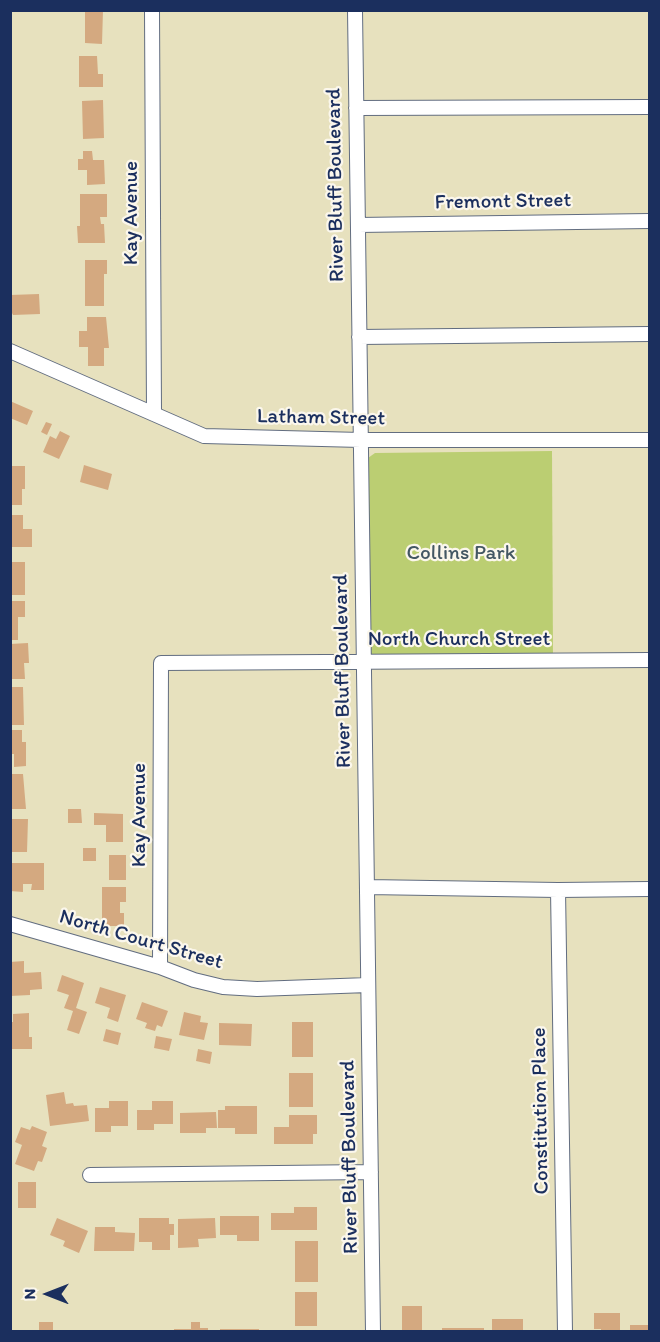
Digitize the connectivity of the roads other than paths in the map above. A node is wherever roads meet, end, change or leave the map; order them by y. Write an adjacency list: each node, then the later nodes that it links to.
1 (152, 10): 10 (street, Kay Avenue)
2 (354, 10): 4 (street, River Bluff Boulevard)
3 (650, 107): 4 (street)
4 (356, 108): 6 (street, River Bluff Boulevard)
5 (650, 221): 6 (street, Fremont Street)
6 (358, 225): 8 (street, River Bluff Boulevard)
7 (650, 334): 8 (street)
8 (359, 337): 11 (street, River Bluff Boulevard)
9 (10, 351): 10 (street, Latham Street)
10 (154, 414): 11 (street, Latham Street)
11 (361, 440): 12 (street, Latham Street); 14 (street, River Bluff Boulevard)
12 (650, 440)
13 (650, 660): 14 (street, North Church Street)
14 (364, 661): 15 (street, North Church Street); 16 (street, River Bluff Boulevard)
15 (161, 663): 20 (street, Kay Avenue)
16 (367, 887): 18 (street); 21 (street, River Bluff Boulevard)
17 (650, 889): 18 (street)
18 (558, 890): 25 (street, Constitution Place)
19 (10, 924): 20 (street, North Court Street)
20 (160, 967): 21 (street, North Court Street)
21 (369, 985): 22 (street, River Bluff Boulevard)
22 (371, 1172): 23 (street); 24 (street, River Bluff Boulevard)
23 (90, 1175)
24 (374, 1332)
25 (566, 1332)

